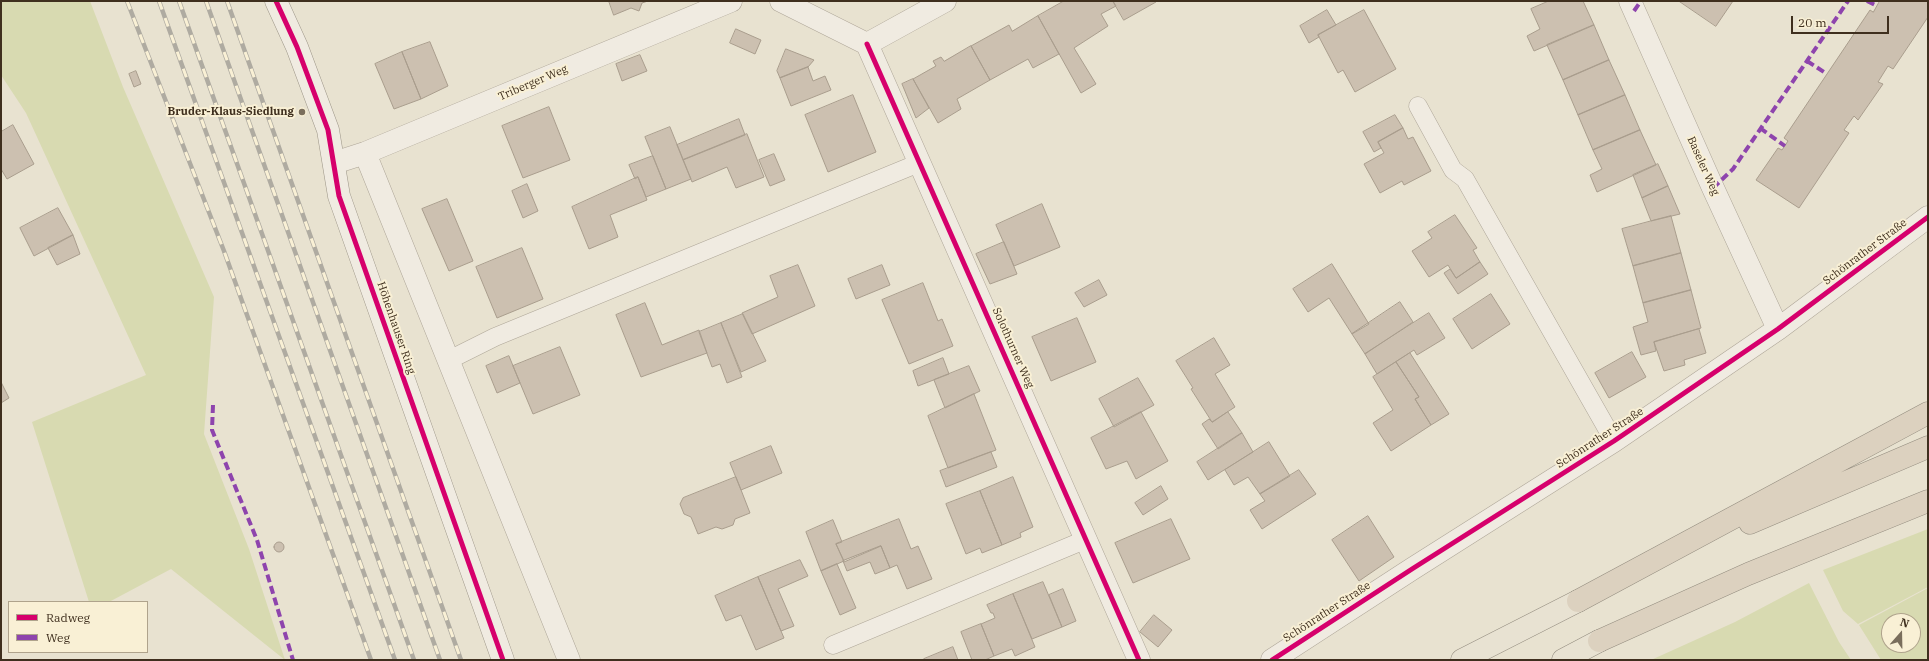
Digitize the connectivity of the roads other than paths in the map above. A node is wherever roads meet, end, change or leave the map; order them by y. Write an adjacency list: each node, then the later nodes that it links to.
1 (276, 1): 9 (street, Höhenhauser Ring)
2 (731, 1): 8 (street, Triberger Weg)
3 (781, 1): 6 (street)
4 (945, 1): 6 (street)
5 (1630, 1): 12 (street, Baseler Weg)
6 (867, 44): 10 (street, Solothurner Weg)
7 (1418, 106): 15 (lane)
8 (365, 153): 9 (street, Triberger Weg); 13 (street)
9 (334, 163): 22 (street, Höhenhauser Ring)
10 (919, 163): 13 (lane); 18 (street, Solothurner Weg)
11 (1928, 217): 12 (street, Schönrather Straße)
12 (1778, 329): 15 (street, Schönrather Straße)
13 (449, 360): 23 (street)
14 (1928, 413): 19 (highway)
15 (1614, 442): 25 (street, Schönrather Straße)
16 (1928, 447): 19 (highway)
17 (1928, 501): 20 (highway)
18 (1087, 540): 21 (lane); 24 (street, Solothurner Weg)
19 (1587, 596): 26 (main road)
20 (1599, 641): 27 (main road)
21 (833, 644)
22 (503, 660)
23 (570, 660)
24 (1139, 660)
25 (1272, 660)
26 (1462, 660)
27 (1563, 660)

